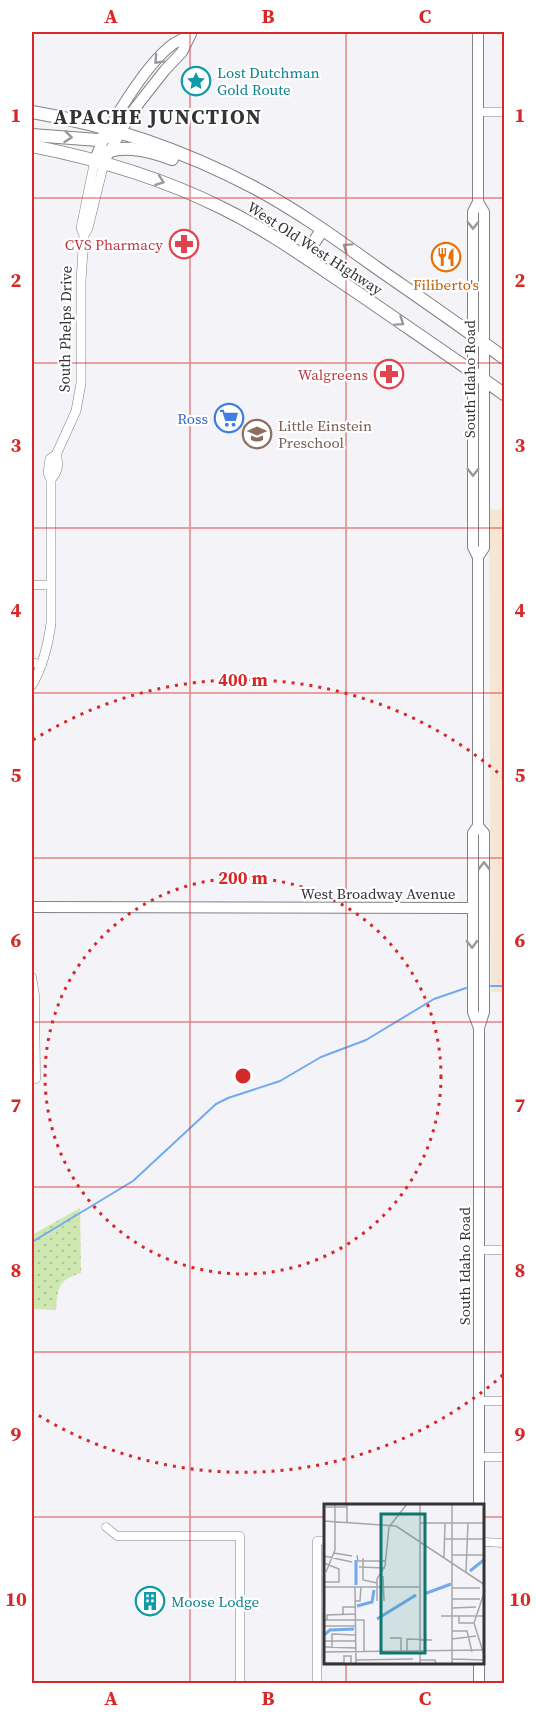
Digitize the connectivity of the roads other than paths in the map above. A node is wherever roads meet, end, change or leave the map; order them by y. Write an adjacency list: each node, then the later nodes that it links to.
1 (478, 32): 4 (main road, South Idaho Road)
2 (192, 33): 6 (main road)
3 (32, 112): 6 (main road)
4 (478, 112): 5 (street); 12 (main road, South Idaho Road)
5 (504, 112)
6 (111, 133): 7 (main road, one-way to 6); 9 (main road); 10 (main road); 11 (main road, West Old West Highway)
7 (32, 135)
8 (32, 146): 10 (main road, West Old West Highway)
9 (111, 150): 10 (main road); 11 (main road)
10 (100, 161): 14 (main road, West Old West Highway, one-way to 14); 21 (street, South Phelps Drive)
11 (255, 188): 13 (main road, West Old West Highway)
12 (478, 202): 15 (main road, South Idaho Road, one-way to 15); 16 (main road, South Idaho Road)
13 (322, 230): 14 (main road); 15 (main road, West Old West Highway, one-way to 13)
14 (305, 256): 18 (main road, West Old West Highway, one-way to 18)
15 (473, 335): 16 (main road, West Old West Highway); 18 (main road, South Idaho Road)
16 (484, 343): 17 (main road, West Old West Highway); 18 (main road, South Idaho Road)
17 (504, 358)
18 (478, 376): 19 (main road, West Old West Highway); 25 (main road, South Idaho Road)
19 (504, 394)
20 (32, 585): 21 (street)
21 (50, 585): 23 (street, South Phelps Drive)
22 (32, 662): 23 (street)
23 (42, 665): 24 (street, South Phelps Drive)
24 (32, 685)
25 (478, 826): 27 (main road, South Idaho Road); 29 (main road, South Idaho Road, one-way to 25)
26 (32, 907): 27 (main road, West Broadway Avenue)
27 (472, 908): 29 (main road, South Idaho Road, one-way to 29)
28 (32, 977): 30 (street)
29 (478, 985): 31 (main road, South Idaho Road)
30 (36, 1079)
31 (479, 1250): 32 (street); 33 (main road, South Idaho Road)
32 (504, 1250)
33 (479, 1401): 34 (street); 35 (main road, South Idaho Road)
34 (504, 1401)
35 (479, 1457): 36 (street); 37 (main road, South Idaho Road)
36 (504, 1457)
37 (479, 1504)
38 (106, 1527): 44 (street)
39 (322, 1541): 42 (street)
40 (485, 1542): 41 (street)
41 (504, 1543)
42 (322, 1620): 45 (street)
43 (479, 1664): 46 (main road)
44 (240, 1683)
45 (317, 1683)
46 (479, 1683)

